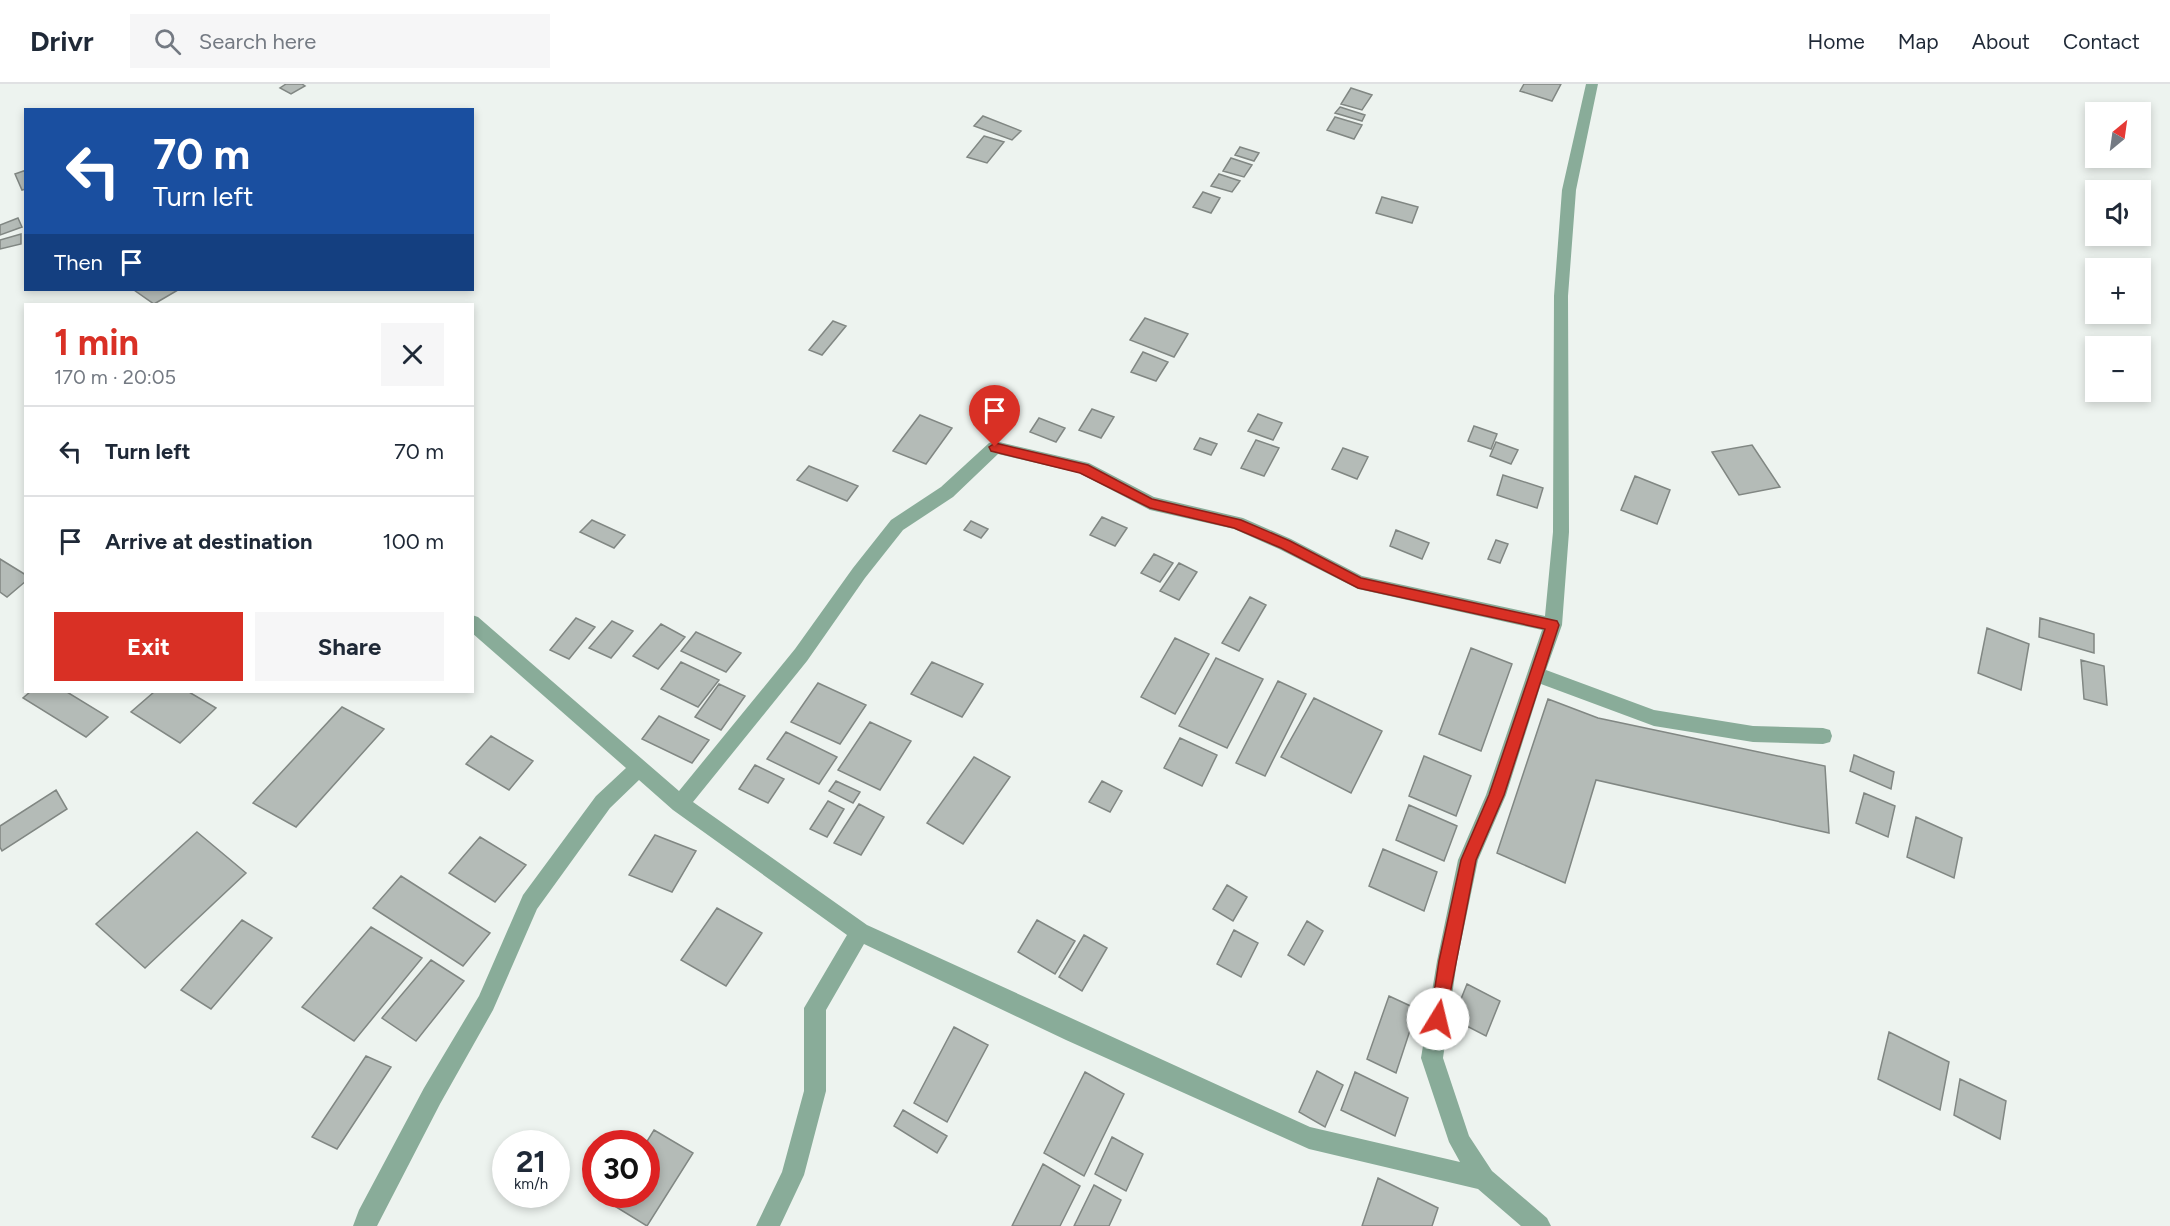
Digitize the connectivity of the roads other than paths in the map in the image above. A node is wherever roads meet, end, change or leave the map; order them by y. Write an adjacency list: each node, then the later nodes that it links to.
1 (1592, 84): 3 (street)
2 (474, 624): 6 (street)
3 (1553, 625): 4 (street); 7 (street)
4 (1535, 674): 5 (street); 9 (street)
5 (1823, 736)
6 (639, 768): 7 (street); 10 (street)
7 (680, 804): 8 (street)
8 (860, 932): 9 (street); 11 (street)
9 (1484, 1179): 12 (street)
10 (365, 1226)
11 (768, 1226)
12 (1539, 1226)

